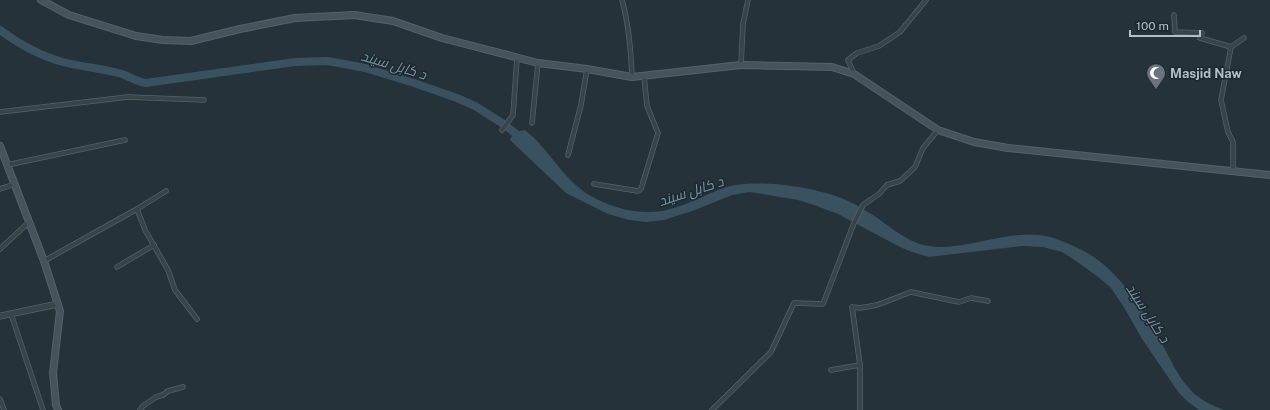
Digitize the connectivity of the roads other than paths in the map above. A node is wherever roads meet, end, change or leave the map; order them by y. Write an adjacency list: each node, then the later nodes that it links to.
1 (41, 0): 8 (main road)
2 (622, 0): 14 (street)
3 (748, 0): 10 (street)
4 (926, 0): 12 (street)
5 (1174, 15): 7 (street)
6 (1244, 38): 7 (street)
7 (1230, 47): 24 (street)
8 (517, 58): 9 (main road); 18 (street)
9 (538, 63): 11 (main road); 17 (street)
10 (741, 65): 12 (main road); 13 (main road)
11 (587, 69): 14 (main road); 22 (street)
12 (854, 74): 19 (main road)
13 (644, 76): 14 (main road); 27 (street)
14 (632, 77)
15 (204, 100): 16 (street)
16 (0, 112)
17 (532, 123)
18 (502, 130)
19 (938, 130): 24 (main road); 49 (street)
20 (125, 140): 23 (street)
21 (0, 146): 23 (main road)
22 (568, 155)
23 (7, 165): 26 (main road)
24 (1233, 172): 25 (main road)
25 (1270, 175)
26 (15, 184): 28 (street); 31 (main road)
27 (594, 184)
28 (0, 190)
29 (166, 192): 30 (street)
30 (137, 209): 32 (street); 34 (street)
31 (29, 222): 33 (street); 34 (main road)
32 (154, 245): 35 (street); 40 (street)
33 (0, 249)
34 (44, 261): 37 (main road)
35 (117, 267)
36 (988, 301): 41 (street)
37 (58, 304): 38 (street); 47 (main road)
38 (11, 314): 39 (street); 46 (street)
39 (0, 316)
40 (197, 319)
41 (860, 365): 42 (street); 50 (street)
42 (831, 370)
43 (183, 387): 48 (street)
44 (0, 399): 45 (street)
45 (4, 410)
46 (43, 410)
47 (58, 410)
48 (140, 410)
49 (712, 410)
50 (860, 410)

